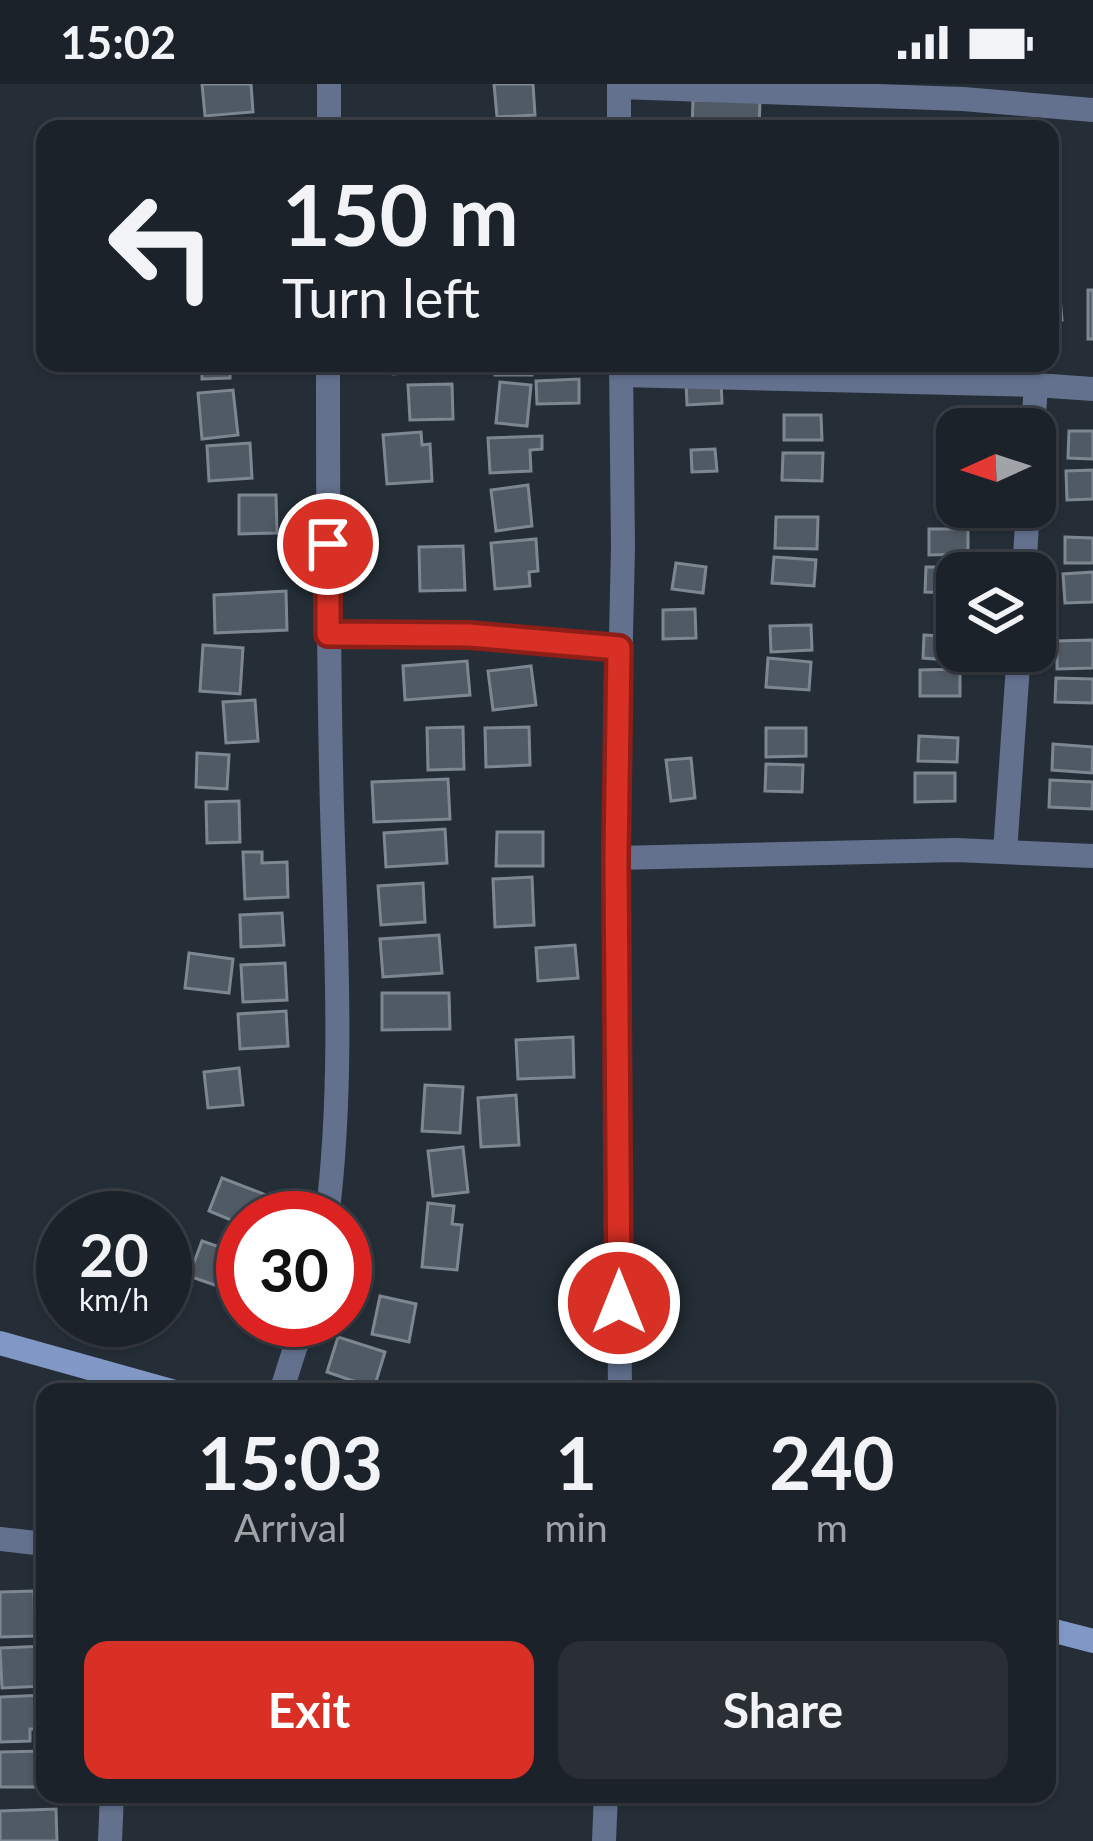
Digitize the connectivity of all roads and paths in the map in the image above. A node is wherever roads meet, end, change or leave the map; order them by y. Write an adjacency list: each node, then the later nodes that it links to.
1 (329, 84): 5 (street)
2 (619, 86): 3 (street); 6 (street)
3 (1035, 94): 4 (street)
4 (1093, 110)
5 (329, 120)
6 (619, 120)
7 (328, 372): 13 (street)
8 (621, 372): 14 (street)
9 (699, 372): 10 (street)
10 (1036, 385): 11 (street); 12 (street)
11 (1093, 389)
12 (1034, 408)
13 (328, 634): 14 (street); 19 (street)
14 (619, 648): 18 (street)
15 (1017, 672): 16 (street)
16 (1005, 852): 17 (street); 18 (street)
17 (1093, 856)
18 (616, 858): 24 (street)
19 (331, 1191)
20 (0, 1343): 22 (street)
21 (295, 1347): 23 (street)
22 (143, 1383)
23 (284, 1383)
24 (620, 1383)
25 (0, 1540): 26 (street)
26 (36, 1543)
27 (1056, 1630): 28 (street)
28 (1086, 1635)
29 (112, 1803): 31 (street)
30 (606, 1803): 32 (street)
31 (110, 1841)
32 (604, 1841)

